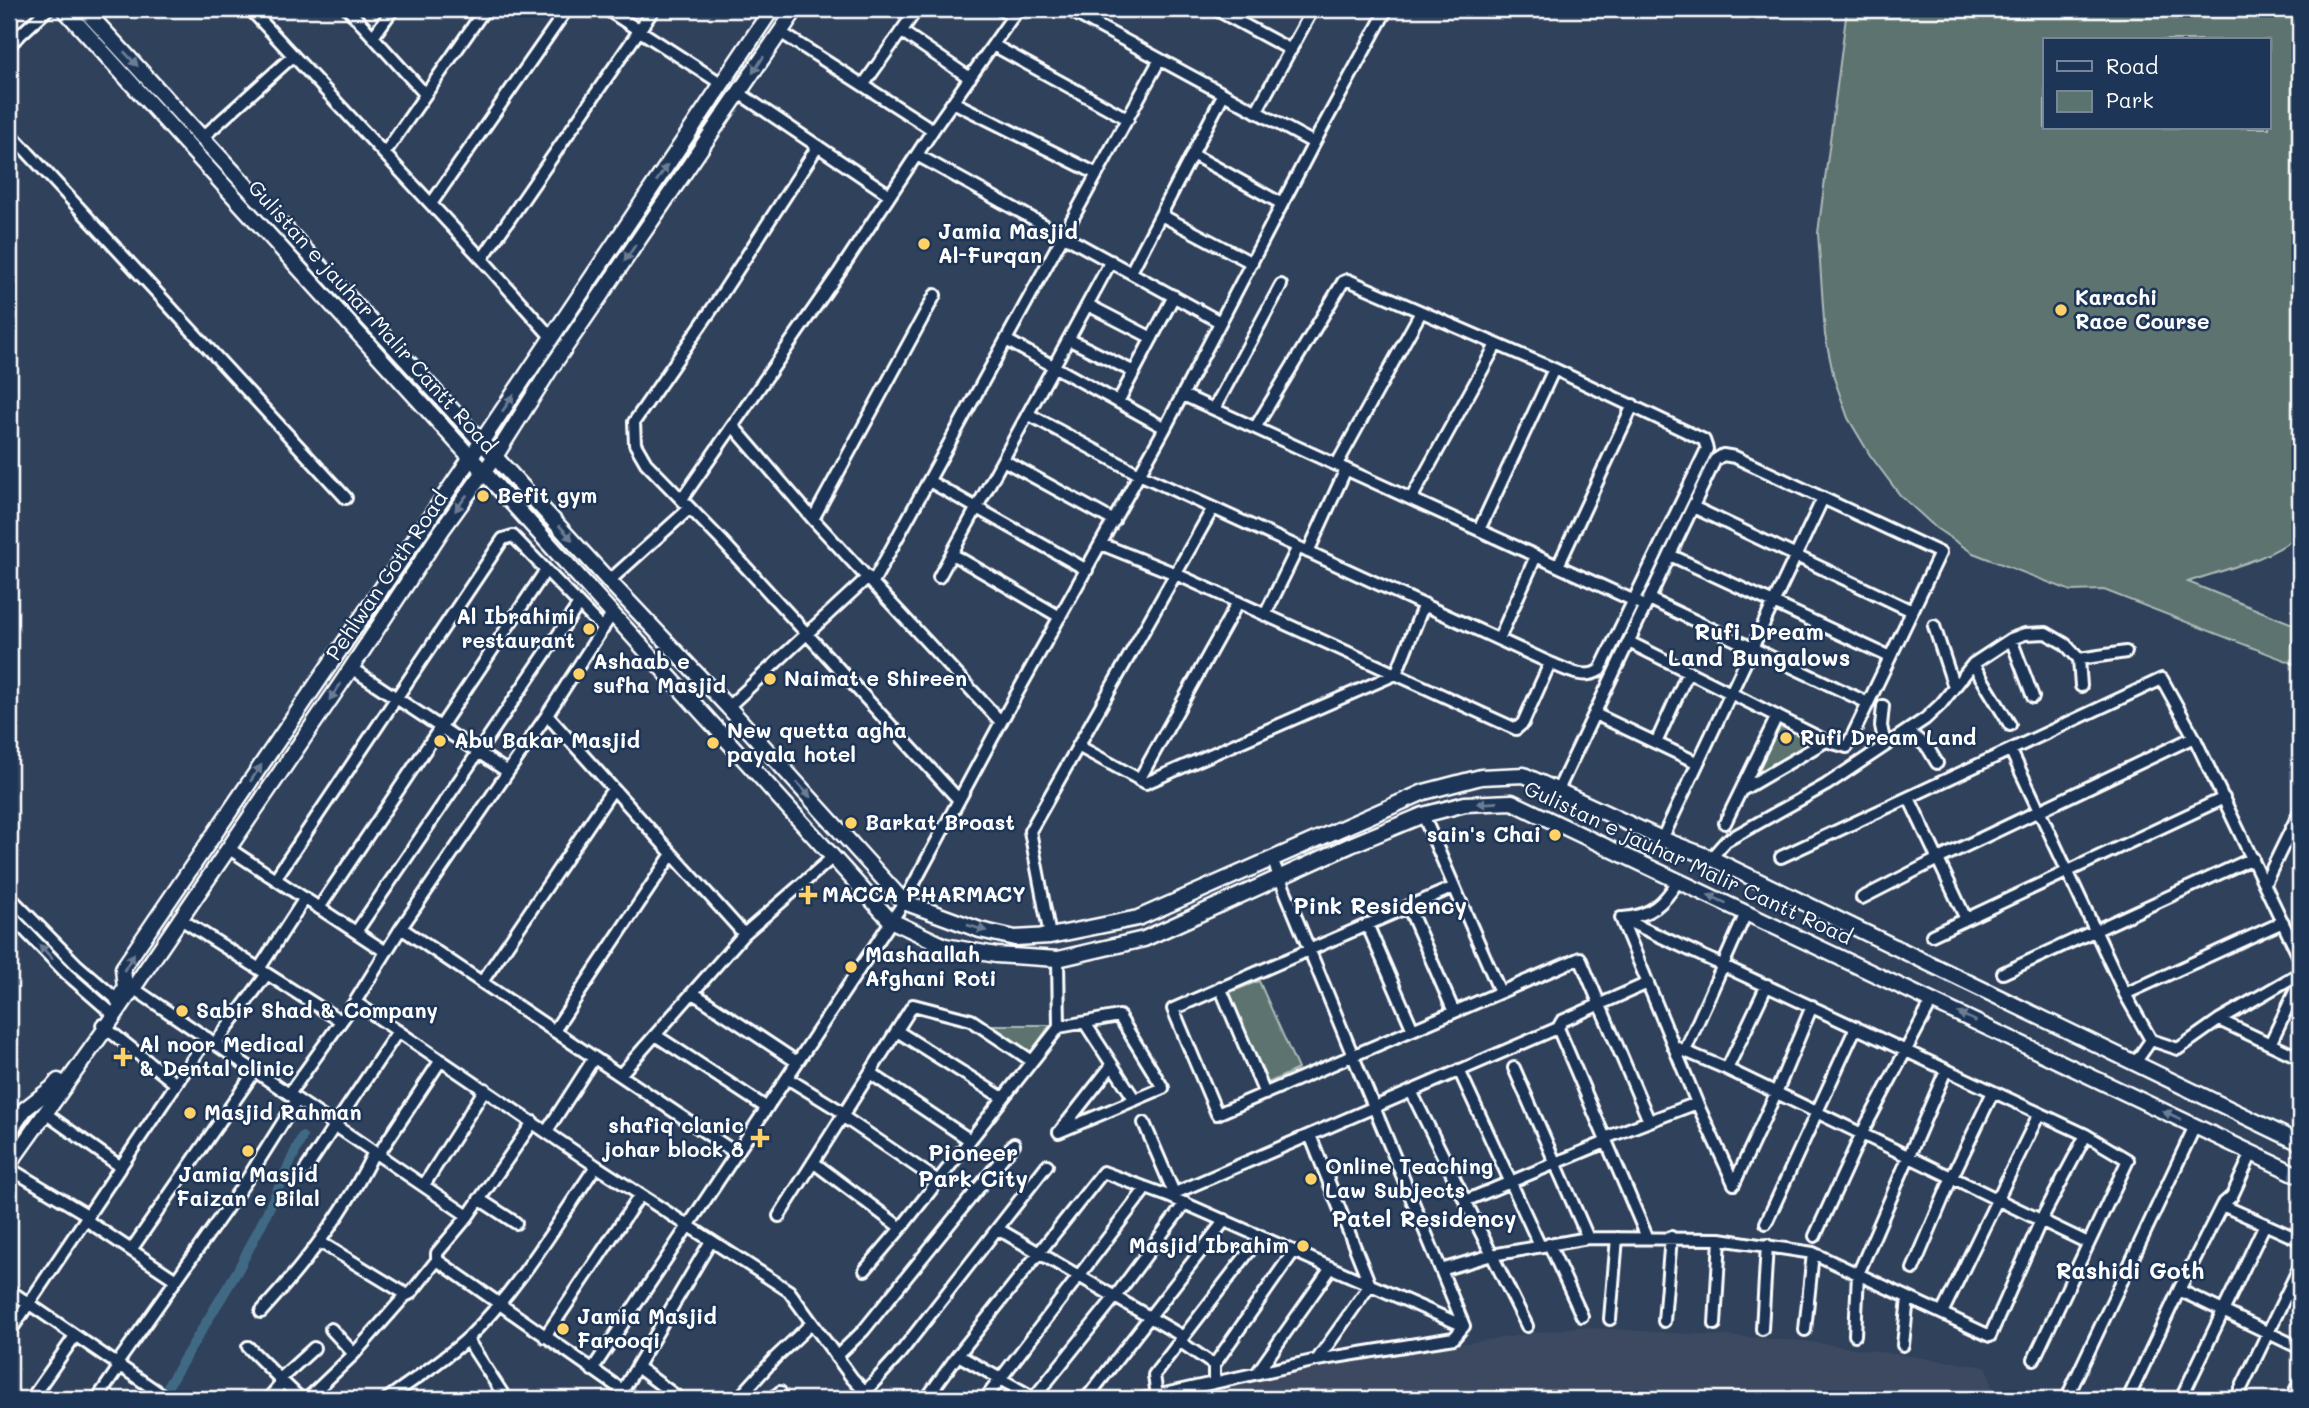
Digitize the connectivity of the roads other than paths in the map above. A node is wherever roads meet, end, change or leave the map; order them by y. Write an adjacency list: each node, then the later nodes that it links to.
1 (48, 9): 26 (street)
2 (64, 9): 82 (main road, Gulistan e jauhar Malir Cantt Road)
3 (84, 9): 42 (main road, Gulistan e jauhar Malir Cantt Road, one-way to 42)
4 (250, 9): 29 (street)
5 (348, 9): 25 (street)
6 (393, 9): 25 (street)
7 (485, 9): 35 (street)
8 (567, 9): 50 (street)
9 (606, 9): 22 (street)
10 (654, 9): 22 (street)
11 (772, 9): 32 (main road, Pehlwan Goth Road)
12 (796, 9): 24 (main road, Pehlwan Goth Road)
13 (917, 9): 23 (street)
14 (1000, 9): 20 (street)
15 (1067, 9): 21 (street)
16 (1100, 9): 21 (street)
17 (1215, 9): 28 (street)
18 (1313, 9): 28 (street)
19 (1387, 9): 43 (street)
20 (1016, 13): 27 (street)
21 (1091, 22): 30 (street)
22 (639, 31): 32 (street); 54 (street)
23 (901, 31): 31 (street); 33 (street)
24 (780, 32): 33 (street); 34 (main road, Pehlwan Goth Road, one-way to 34)
25 (373, 37): 35 (street)
26 (9, 45)
27 (993, 45): 31 (street); 39 (street)
28 (1290, 50): 38 (street)
29 (293, 56): 42 (street); 45 (street)
30 (1160, 61): 36 (street); 39 (street)
31 (970, 78): 37 (street)
32 (722, 84): 64 (main road, Pehlwan Goth Road, one-way to 32)
33 (864, 84): 40 (street)
34 (739, 93): 44 (street); 81 (main road, Pehlwan Goth Road, one-way to 81)
35 (425, 94): 45 (street)
36 (1223, 95): 38 (street); 46 (street)
37 (953, 102): 40 (street); 48 (street)
38 (1256, 112): 43 (street)
39 (1128, 119): 48 (street)
40 (933, 130): 47 (street)
41 (9, 132): 88 (street)
42 (203, 137): 80 (main road, Gulistan e jauhar Malir Cantt Road)
43 (1314, 143): 51 (street)
44 (818, 146): 49 (street); 91 (street)
45 (384, 153): 50 (street)
46 (1192, 154): 51 (street); 52 (street)
47 (917, 155): 49 (street); 53 (street)
48 (1097, 174): 53 (street)
49 (890, 195): 77 (street)
50 (431, 204): 54 (street)
51 (1282, 204): 56 (street)
52 (1161, 215): 56 (street); 57 (street)
53 (1063, 235): 55 (street); 67 (street)
54 (482, 259): 64 (street)
55 (1111, 261): 57 (street); 61 (street)
56 (1252, 263): 63 (street)
57 (1131, 272): 60 (street)
58 (1281, 285): 75 (street)
59 (935, 295): 95 (street)
60 (1174, 296): 63 (street); 65 (street)
61 (1088, 305): 65 (street); 66 (street)
62 (1421, 312): 68 (street); 79 (street); 84 (street)
63 (1220, 322): 72 (street)
64 (552, 338): 80 (main road, Pehlwan Goth Road, one-way to 64)
65 (1152, 338): 71 (street)
66 (1070, 340): 69 (street); 71 (street)
67 (1006, 341): 69 (street); 87 (street)
68 (1496, 345): 70 (street); 90 (street)
69 (1055, 368): 73 (street); 76 (street)
70 (1554, 369): 74 (street); 97 (street)
71 (1134, 372): 73 (street)
72 (1183, 394): 75 (street); 78 (street)
73 (1118, 402): 78 (street)
74 (1633, 405): 104 (street); 111 (street)
75 (1214, 409): 79 (street)
76 (1028, 414): 83 (street); 86 (street)
77 (733, 426): 91 (street); 95 (street)
78 (1165, 428): 86 (street)
79 (1255, 428): 84 (street)
80 (482, 442): 81 (main road, Gulistan e jauhar Malir Cantt Road); 82 (main road, Pehlwan Goth Road)
81 (496, 455): 85 (main road, Pehlwan Goth Road); 110 (main road, Gulistan e jauhar Malir Cantt Road, one-way to 110)
82 (471, 458): 85 (main road, Gulistan e jauhar Malir Cantt Road); 228 (main road, Pehlwan Goth Road, one-way to 82)
83 (1003, 460): 93 (street); 96 (street)
84 (1341, 467): 90 (street); 99 (street)
85 (484, 471): 118 (main road, Gulistan e jauhar Malir Cantt Road); 133 (main road, Pehlwan Goth Road, one-way to 133)
86 (1139, 474): 94 (street); 96 (street)
87 (929, 481): 93 (street); 109 (street)
88 (346, 498)
89 (1823, 498): 92 (street); 103 (street); 117 (street)
90 (1411, 499): 97 (street)
91 (686, 504): 110 (street); 123 (street)
92 (1693, 507): 101 (street); 103 (street)
93 (977, 508): 100 (street); 106 (street)
94 (1213, 508): 99 (street); 107 (street)
95 (813, 519): 109 (street)
96 (1114, 521): 98 (street)
97 (1479, 530): 102 (street)
98 (1101, 544): 106 (street); 107 (street)
99 (1303, 549): 116 (street); 119 (street)
100 (952, 554): 108 (street); 120 (street)
101 (1670, 555): 113 (street); 114 (street)
102 (1536, 556): 104 (street); 124 (street)
103 (1795, 557): 113 (street); 117 (street)
104 (1558, 566): 111 (street)
105 (545, 570): 115 (street); 140 (street); 149 (street)
106 (1087, 570): 120 (street)
107 (1175, 574): 112 (street); 155 (street)
108 (939, 577)
109 (870, 580): 123 (street); 147 (street)
110 (609, 581): 143 (main road, Gulistan e jauhar Malir Cantt Road)
111 (1634, 601): 114 (street); 131 (street)
112 (1238, 602): 119 (street); 161 (street)
113 (1774, 602): 127 (street); 129 (street)
114 (1648, 603): 126 (street); 127 (street)
115 (579, 604): 122 (street); 157 (street)
116 (1424, 604): 124 (street); 135 (street)
117 (1912, 611): 129 (street)
118 (612, 614): 122 (street); 175 (main road, Gulistan e jauhar Malir Cantt Road)
119 (1265, 615): 135 (street)
120 (1060, 617): 147 (street)
121 (1934, 626): 137 (street)
122 (603, 629): 145 (street)
123 (807, 633): 143 (street); 167 (street)
124 (1499, 639): 131 (street)
125 (2011, 639): 130 (street); 132 (street); 139 (street)
126 (1629, 642): 134 (street); 144 (street)
127 (1753, 648): 138 (street); 141 (street)
128 (2126, 652): 130 (street)
129 (1890, 657): 141 (street)
130 (2079, 659): 136 (street)
131 (1550, 663): 135 (street)
132 (1973, 664): 137 (street); 148 (street)
133 (351, 668): 140 (street); 173 (main road, Pehlwan Goth Road, one-way to 173)
134 (1688, 672): 138 (street); 153 (street)
135 (1396, 674): 161 (street)
136 (2081, 686)
137 (1954, 687): 150 (street)
138 (1732, 694): 146 (street); 159 (street)
139 (2033, 698)
140 (398, 699): 149 (street); 183 (street)
141 (1868, 703): 152 (street)
142 (1884, 706): 154 (street)
143 (728, 707): 190 (main road, Gulistan e jauhar Malir Cantt Road, one-way to 190)
144 (1595, 714): 153 (street); 163 (street)
145 (547, 715): 160 (street); 162 (street)
146 (1777, 716): 152 (street); 164 (street)
147 (1001, 722): 167 (street)
148 (2010, 725)
149 (440, 727): 157 (street); 192 (street)
150 (1908, 731): 154 (street); 158 (street)
151 (2194, 737): 156 (street); 166 (street); 168 (street)
152 (1826, 741): 164 (street)
153 (1656, 743): 159 (street)
154 (1885, 744): 177 (street)
155 (1078, 746): 161 (street); 206 (street)
156 (2011, 751): 165 (street); 168 (street)
157 (479, 753): 160 (street); 203 (street)
158 (1937, 762)
159 (1698, 763): 172 (street)
160 (508, 772): 201 (street)
161 (1139, 780)
162 (613, 789): 174 (street); 216 (street)
163 (1558, 790): 172 (main road, Gulistan e jauhar Malir Cantt Road); 179 (main road, Gulistan e jauhar Malir Cantt Road)
164 (1742, 790): 171 (street)
165 (1909, 798): 176 (street); 180 (street)
166 (2224, 798): 178 (street); 181 (street)
167 (959, 800): 190 (street)
168 (2041, 810): 180 (street); 181 (street)
169 (2300, 811): 185 (street)
170 (1423, 815): 182 (main road, Gulistan e jauhar Malir Cantt Road); 184 (main road, Gulistan e jauhar Malir Cantt Road, one-way to 170); 186 (street)
171 (1725, 823)
172 (1662, 839): 177 (main road, Gulistan e jauhar Malir Cantt Road)
173 (228, 848): 183 (street); 195 (main road, Pehlwan Goth Road)
174 (672, 853): 204 (street); 239 (street)
175 (834, 857): 198 (main road, Gulistan e jauhar Malir Cantt Road); 204 (street)
176 (1781, 857)
177 (1711, 858): 254 (main road, Gulistan e jauhar Malir Cantt Road)
178 (2253, 858): 185 (street); 202 (street)
179 (1272, 859): 182 (street); 206 (main road, Gulistan e jauhar Malir Cantt Road)
180 (1938, 859): 189 (street); 197 (street)
181 (2067, 871): 197 (street); 202 (street)
182 (1280, 878): 207 (street); 209 (main road, Gulistan e jauhar Malir Cantt Road)
183 (275, 879): 188 (street)
184 (1678, 881): 193 (main road, Gulistan e jauhar Malir Cantt Road, one-way to 184); 196 (street)
185 (2265, 883): 199 (street)
186 (1454, 887): 191 (street); 221 (street)
187 (9, 896): 228 (street)
188 (305, 898): 192 (street); 212 (street)
189 (1862, 898)
190 (904, 902): 198 (street); 206 (main road, Gulistan e jauhar Malir Cantt Road, one-way to 206)
191 (1408, 906): 200 (street); 229 (street)
192 (319, 908): 203 (street)
193 (1746, 913): 211 (street); 224 (main road, Gulistan e jauhar Malir Cantt Road)
194 (9, 914): 228 (street, one-way to 194)
195 (179, 918): 212 (street); 220 (main road, Pehlwan Goth Road)
196 (1621, 918): 211 (street); 217 (street)
197 (1966, 919): 205 (street)
198 (890, 920): 209 (main road, Gulistan e jauhar Malir Cantt Road); 253 (street)
199 (2283, 922): 210 (street); 223 (street)
200 (1367, 924): 207 (street); 237 (street)
201 (401, 928): 208 (street); 216 (street)
202 (2096, 931): 213 (street); 223 (street)
203 (356, 932): 208 (street)
204 (744, 934): 222 (street)
205 (1932, 935)
206 (1050, 936)
207 (1309, 949): 219 (street); 248 (street)
208 (386, 952): 225 (street)
209 (1058, 959): 234 (street)
210 (2300, 959)
211 (1723, 964): 218 (street); 246 (street)
212 (263, 972): 231 (street); 243 (street)
213 (2003, 973)
214 (2300, 973): 230 (street)
215 (2300, 981): 244 (street)
216 (482, 982): 239 (street)
217 (1648, 984): 226 (street); 245 (street)
218 (1768, 985): 227 (street); 257 (street)
219 (1220, 987): 269 (street); 269 (street)
220 (133, 988): 228 (main road, Pehlwan Goth Road); 243 (street)
221 (1500, 992): 226 (street); 229 (street)
222 (693, 993): 241 (street); 253 (street)
223 (2125, 994): 242 (street)
224 (1933, 1001): 247 (street); 284 (main road, Gulistan e jauhar Malir Cantt Road, one-way to 224)
225 (355, 1002): 231 (street); 238 (street)
226 (1601, 1004): 236 (street); 280 (street)
227 (1812, 1006): 235 (street); 268 (street)
228 (116, 1008): 233 (main road, Pehlwan Goth Road)
229 (1454, 1012): 237 (street)
230 (2219, 1020): 242 (street); 244 (street)
231 (341, 1021): 270 (street)
232 (1085, 1023): 234 (street); 255 (street); 272 (street)
233 (103, 1026): 264 (street); 276 (main road, Pehlwan Goth Road); 286 (main road, Pehlwan Goth Road)
234 (1059, 1027): 252 (street)
235 (1856, 1027): 247 (street); 277 (street)
236 (1558, 1028): 258 (street); 291 (street)
237 (1413, 1030): 248 (street)
238 (398, 1031): 251 (street); 283 (street)
239 (554, 1031): 249 (street)
240 (897, 1031): 252 (street); 261 (street); 271 (street)
241 (655, 1035): 262 (street); 275 (street)
242 (2151, 1040): 254 (street)
243 (211, 1041): 260 (street); 264 (street)
244 (2270, 1044): 250 (street)
245 (1673, 1046): 246 (street); 273 (street)
246 (1685, 1051): 257 (street)
247 (1906, 1051): 259 (street); 287 (street)
248 (1353, 1056): 269 (street); 274 (street)
249 (594, 1058): 262 (street); 285 (street)
250 (2300, 1058)
251 (441, 1060): 265 (street); 294 (street)
252 (1032, 1060): 271 (street)
253 (797, 1062): 263 (street)
254 (2135, 1063): 292 (main road, Gulistan e jauhar Malir Cantt Road)
255 (1112, 1065): 272 (street); 272 (street)
256 (1514, 1068): 299 (street)
257 (1727, 1069): 268 (street)
258 (1460, 1070): 266 (street); 308 (street)
259 (1946, 1070): 267 (street); 297 (street)
260 (255, 1071): 270 (street); 342 (street)
261 (870, 1073): 278 (street); 290 (street)
262 (620, 1075): 295 (street)
263 (787, 1078): 275 (street); 278 (street)
264 (176, 1084): 303 (street)
265 (485, 1089): 281 (street); 309 (street)
266 (1411, 1091): 274 (street); 315 (street)
267 (1993, 1092): 279 (street); 306 (street)
268 (1776, 1093): 273 (street); 277 (street)
269 (1265, 1094)
270 (293, 1097): 283 (street); 355 (street)
271 (1003, 1098): 290 (street)
272 (1135, 1100)
273 (1697, 1103): 280 (street)
274 (1374, 1107): 288 (street); 352 (street)
275 (767, 1108): 295 (street)
276 (45, 1113): 301 (main road, Pehlwan Goth Road); 303 (street)
277 (1816, 1113): 287 (street); 324 (street)
278 (843, 1114): 298 (street); 307 (street)
279 (2039, 1114): 289 (street); 313 (street)
280 (1649, 1121): 291 (street)
281 (533, 1122): 285 (street); 314 (street)
282 (1143, 1123): 311 (street)
283 (334, 1125): 294 (street); 304 (street)
284 (2194, 1126): 296 (main road, Gulistan e jauhar Malir Cantt Road); 404 (street)
285 (547, 1131): 302 (street)
286 (9, 1132)
287 (1862, 1133): 297 (street); 330 (street)
288 (1310, 1135): 311 (street); 356 (street)
289 (2086, 1135): 322 (street); 339 (street)
290 (970, 1140): 307 (street)
291 (1606, 1140): 299 (street); 331 (street)
292 (2300, 1143)
293 (1014, 1144): 391 (street)
294 (376, 1153): 309 (street); 338 (street)
295 (736, 1153): 326 (street)
296 (2252, 1153): 305 (main road, Gulistan e jauhar Malir Cantt Road); 317 (street)
297 (1907, 1155): 306 (street); 353 (street)
298 (813, 1162): 319 (street); 327 (street)
299 (1555, 1163): 308 (street); 333 (street)
300 (1047, 1165): 328 (street)
301 (9, 1166): 320 (street)
302 (596, 1166): 312 (street); 363 (street)
303 (121, 1167): 320 (street)
304 (306, 1169)
305 (2300, 1176)
306 (1952, 1177): 313 (street); 350 (street)
307 (938, 1181): 327 (street)
308 (1512, 1182): 315 (street); 340 (street)
309 (424, 1185): 318 (street)
310 (1146, 1188): 311 (street); 344 (street); 354 (street)
311 (1171, 1194): 316 (street)
312 (640, 1195): 326 (street); 382 (street)
313 (1996, 1198): 322 (street); 366 (street)
314 (480, 1199): 318 (street); 323 (street)
315 (1465, 1201): 346 (street)
316 (1185, 1203): 321 (street); 360 (street)
317 (2222, 1205): 325 (street); 358 (street)
318 (468, 1216): 347 (street)
319 (779, 1216)
320 (87, 1218): 342 (street); 362 (street)
321 (1225, 1220): 329 (street); 368 (street)
322 (2041, 1220): 339 (street); 366 (street)
323 (516, 1223)
324 (1766, 1223)
325 (2265, 1224): 336 (street); 365 (street)
326 (688, 1225): 337 (street); 397 (street)
327 (901, 1228): 351 (street)
328 (998, 1229): 344 (street); 407 (street)
329 (1261, 1236): 343 (street); 384 (street)
330 (1815, 1236)
331 (1647, 1237): 332 (street); 334 (street)
332 (1671, 1237): 335 (street); 370 (street)
333 (1588, 1238): 334 (street); 340 (street)
334 (1617, 1238): 369 (street)
335 (1720, 1239): 341 (street); 372 (street)
336 (2300, 1240)
337 (711, 1241): 371 (street); 396 (street)
338 (320, 1242): 359 (street); 364 (street)
339 (2088, 1243): 392 (street)
340 (1545, 1245): 346 (street); 367 (street)
341 (1768, 1245): 345 (street); 376 (street)
342 (131, 1250): 355 (street)
343 (1294, 1251): 349 (street); 394 (street)
344 (1038, 1253): 354 (street); 390 (street)
345 (1813, 1253): 353 (street); 377 (street)
346 (1492, 1255): 352 (street); 374 (street)
347 (437, 1260): 359 (street); 363 (street)
348 (2300, 1266): 379 (street)
349 (1331, 1268): 356 (street); 398 (street)
350 (1913, 1269)
351 (865, 1270)
352 (1441, 1270): 373 (street)
353 (1858, 1274): 361 (street); 380 (street)
354 (1080, 1277): 360 (street); 400 (street)
355 (176, 1280): 395 (street)
356 (1370, 1285): 373 (street); 393 (street)
357 (9, 1290): 362 (street)
358 (2179, 1290): 365 (street); 424 (street)
359 (405, 1296): 389 (street)
360 (1115, 1297): 368 (street); 421 (street)
361 (1908, 1298): 366 (street); 385 (street)
362 (29, 1304): 378 (street); 381 (street)
363 (499, 1304): 382 (street); 383 (street)
364 (261, 1312)
365 (2224, 1312): 379 (street); 425 (street)
366 (1942, 1313)
367 (1582, 1316)
368 (1150, 1318): 384 (street); 422 (street)
369 (1610, 1320)
370 (1664, 1321)
371 (812, 1323): 391 (street); 418 (street)
372 (1715, 1324)
373 (1464, 1326): 393 (street)
374 (1527, 1326)
375 (331, 1329): 389 (street)
376 (1762, 1329)
377 (1805, 1330)
378 (9, 1333)
379 (2267, 1333): 388 (street); 426 (street)
380 (1856, 1335)
381 (75, 1336): 395 (street); 409 (street)
382 (545, 1337): 397 (street)
383 (467, 1339): 405 (street); 414 (street)
384 (1180, 1339): 394 (street); 406 (street)
385 (1903, 1345)
386 (248, 1347): 399 (street)
387 (314, 1348): 399 (street)
388 (2300, 1348)
389 (354, 1354): 413 (street)
390 (958, 1355): 400 (street); 419 (street)
391 (836, 1357): 407 (street)
392 (2034, 1359)
393 (1317, 1360): 398 (street)
394 (1214, 1365): 402 (street)
395 (118, 1366): 408 (street); 410 (street)
396 (637, 1367): 403 (street); 417 (street)
397 (592, 1370): 403 (street)
398 (1257, 1373): 402 (street)
399 (280, 1379): 411 (street); 412 (street)
400 (1000, 1379): 420 (street); 421 (street)
401 (2300, 1381): 427 (street)
402 (1214, 1383): 406 (street)
403 (623, 1390): 416 (street)
404 (2070, 1391)
405 (504, 1396): 415 (street)
406 (1157, 1396): 423 (street)
407 (868, 1397)
408 (165, 1398)
409 (31, 1399)
410 (97, 1399)
411 (268, 1399)
412 (301, 1399)
413 (307, 1399)
414 (387, 1399)
415 (491, 1399)
416 (635, 1399)
417 (680, 1399)
418 (738, 1399)
419 (926, 1399)
420 (985, 1399)
421 (1034, 1399)
422 (1086, 1399)
423 (1142, 1399)
424 (2128, 1399)
425 (2181, 1399)
426 (2236, 1399)
427 (2291, 1399)

